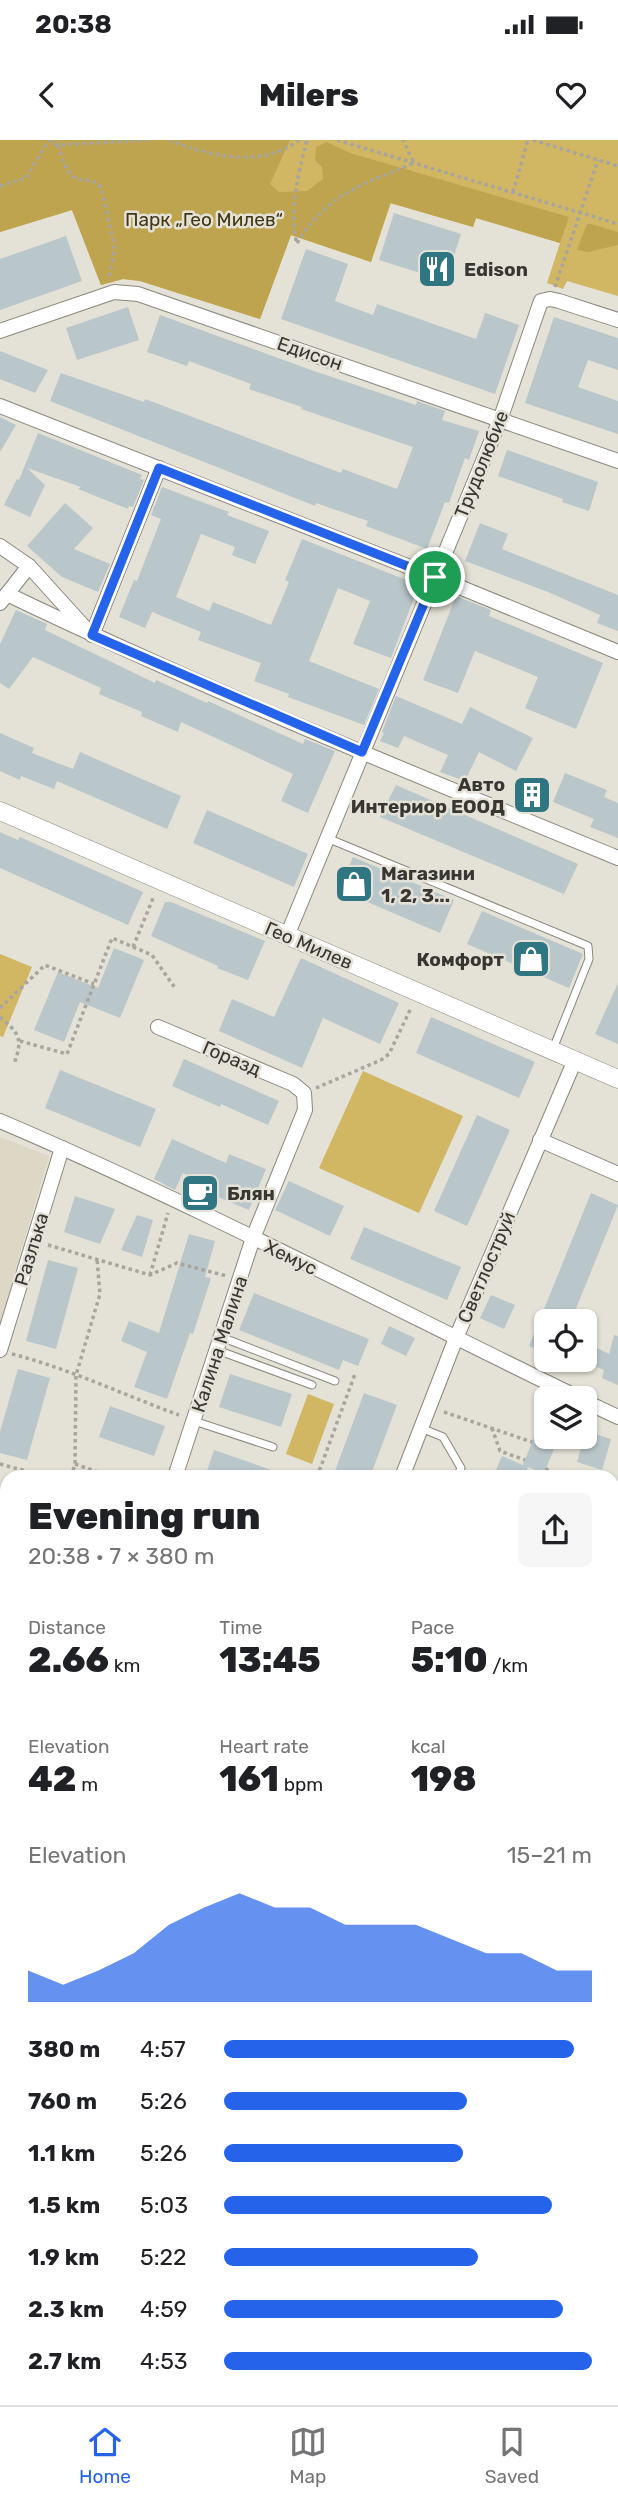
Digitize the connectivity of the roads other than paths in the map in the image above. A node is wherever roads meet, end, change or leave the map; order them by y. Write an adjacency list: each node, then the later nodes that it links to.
1 (618, 320): 4 (street, Трудолюбие)
2 (0, 331): 4 (street, Едисон)
3 (0, 406): 6 (street)
4 (500, 419): 5 (street, Едисон); 9 (street, Трудолюбие)
5 (618, 461)
6 (159, 468): 9 (street); 11 (street)
7 (0, 546): 8 (street)
8 (29, 566): 10 (street); 11 (street)
9 (435, 577): 12 (street); 13 (street, Трудолюбие)
10 (4, 599): 11 (street)
11 (92, 635): 13 (street)
12 (618, 652)
13 (362, 752): 15 (street, Трудолюбие); 16 (street)
14 (0, 811): 17 (street, Гео Милев)
15 (327, 838): 17 (street, Трудолюбие); 19 (lane)
16 (618, 858)
17 (287, 936): 19 (street, Гео Милев)
18 (158, 1027): 22 (street, Горазд)
19 (552, 1050): 20 (street, Гео Милев)
20 (575, 1060): 21 (street, Гео Милев); 24 (street, Светлоструй)
21 (618, 1079)
22 (304, 1093): 27 (street, Калина Малина)
23 (0, 1121): 25 (street, Хемус)
24 (540, 1140): 26 (street); 28 (street, Светлоструй)
25 (62, 1148): 27 (street, Хемус); 30 (street, Разлъка)
26 (618, 1174)
27 (253, 1238): 28 (street, Хемус); 29 (street, Калина Малина)
28 (456, 1338): 33 (street, Хемус); 37 (street, Светлоструй)
29 (219, 1343): 31 (lane); 32 (lane); 36 (street, Калина Малина)
30 (0, 1350)
31 (335, 1381)
32 (312, 1385)
33 (554, 1386)
34 (597, 1407): 35 (street)
35 (618, 1417)
36 (194, 1421): 38 (lane); 39 (street, Калина Малина)
37 (421, 1428): 40 (street, Светлоструй); 41 (lane)
38 (273, 1447)
39 (177, 1470)
40 (405, 1470)
41 (460, 1470)

